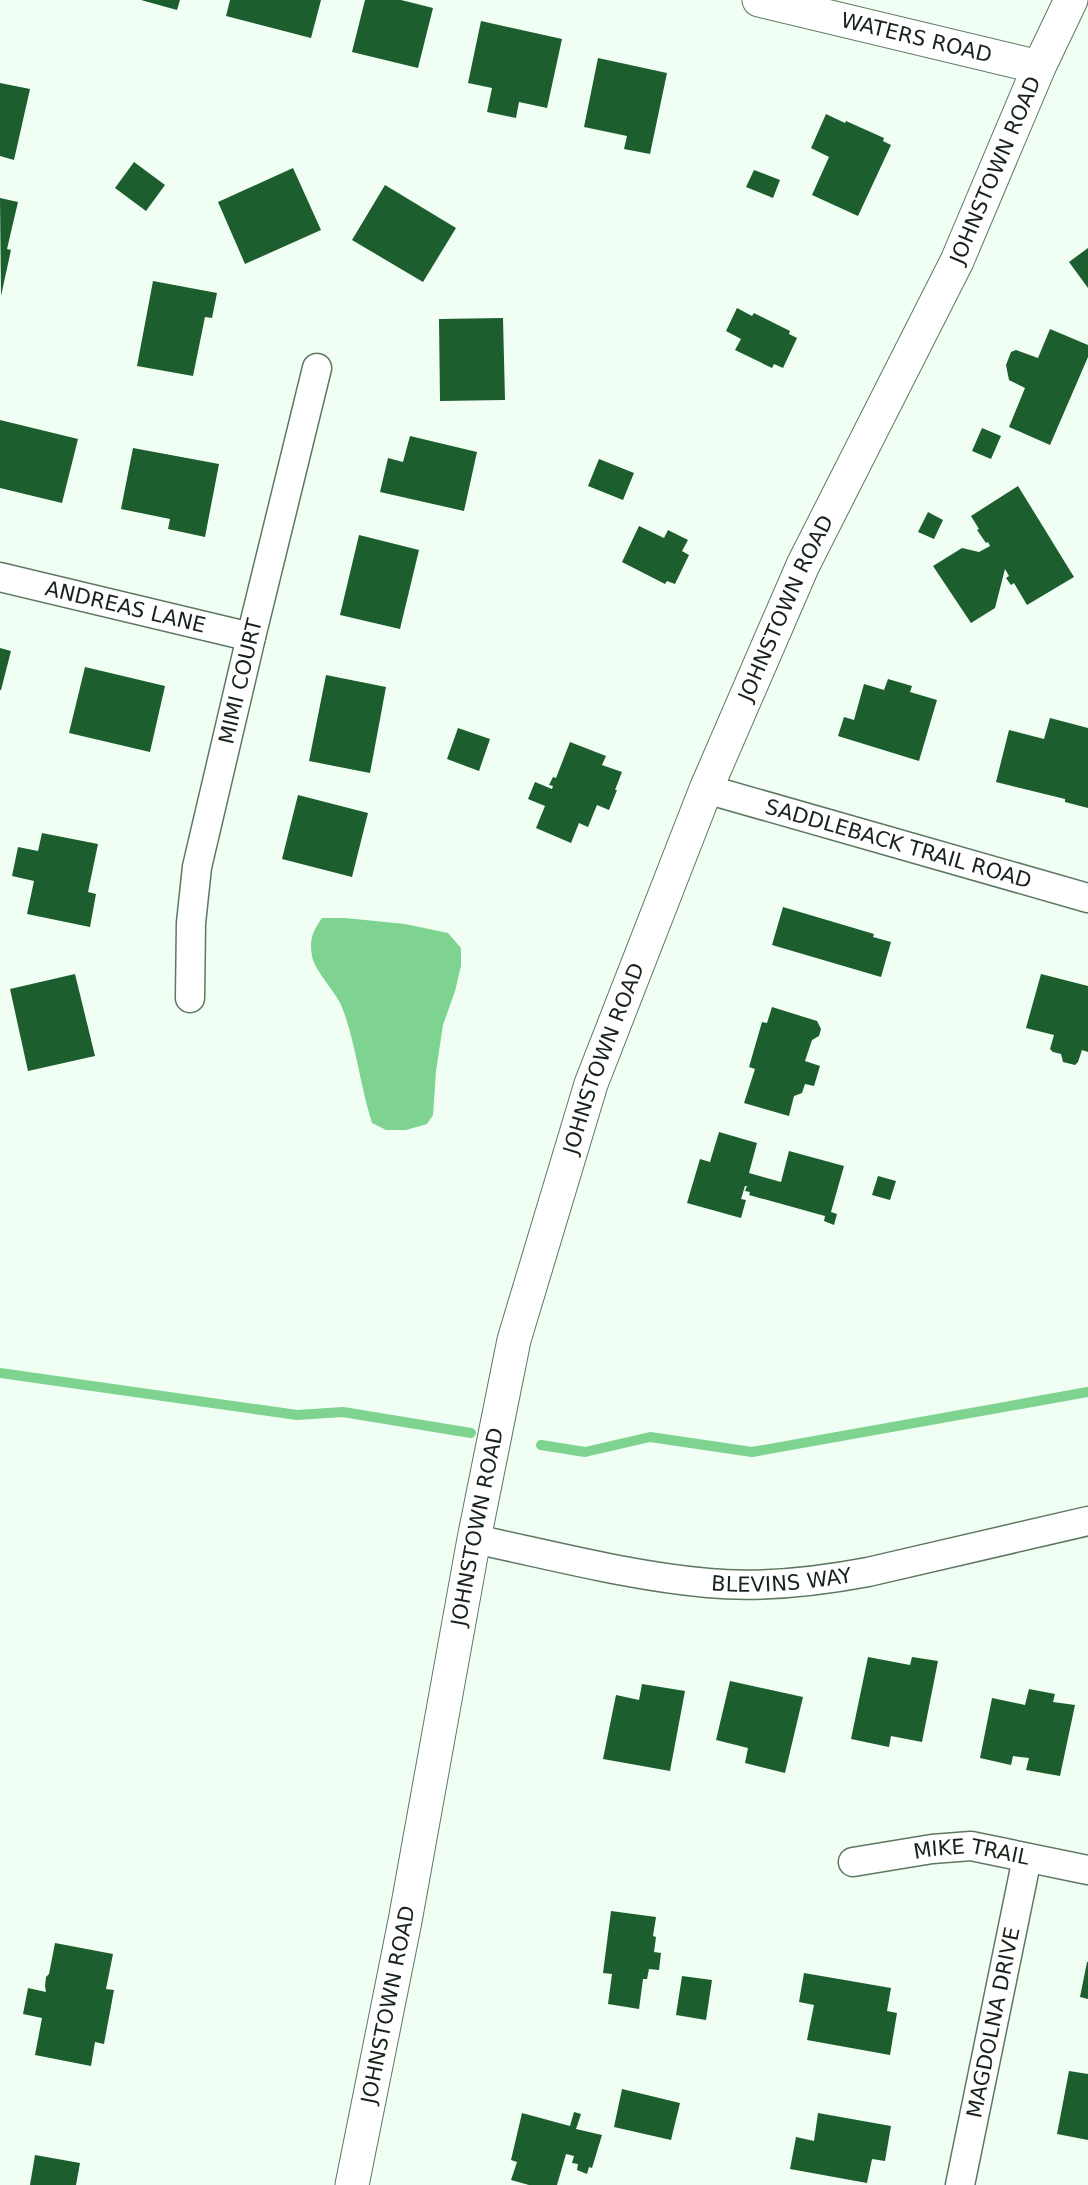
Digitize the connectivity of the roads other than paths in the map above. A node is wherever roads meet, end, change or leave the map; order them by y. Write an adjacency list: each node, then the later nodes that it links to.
1 (759, 0): 3 (main road, WATERS ROAD)
2 (1071, 0): 3 (main road, JOHNSTOWN ROAD)
3 (1039, 67): 7 (main road, JOHNSTOWN ROAD)
4 (317, 368): 6 (street, MIMI COURT)
5 (0, 577): 6 (street, ANDREAS LANE)
6 (251, 638): 9 (street, MIMI COURT)
7 (706, 789): 8 (street, SADDLEBACK TRAIL ROAD); 11 (main road, JOHNSTOWN ROAD)
8 (1088, 898)
9 (190, 998)
10 (1088, 1521): 11 (street, BLEVINS WAY)
11 (474, 1539): 15 (main road, JOHNSTOWN ROAD)
12 (1027, 1858): 13 (street, MIKE TRAIL); 14 (street, MIKE TRAIL); 16 (street, MAGDOLNA DRIVE)
13 (854, 1862)
14 (1088, 1870)
15 (352, 2185)
16 (960, 2185)

